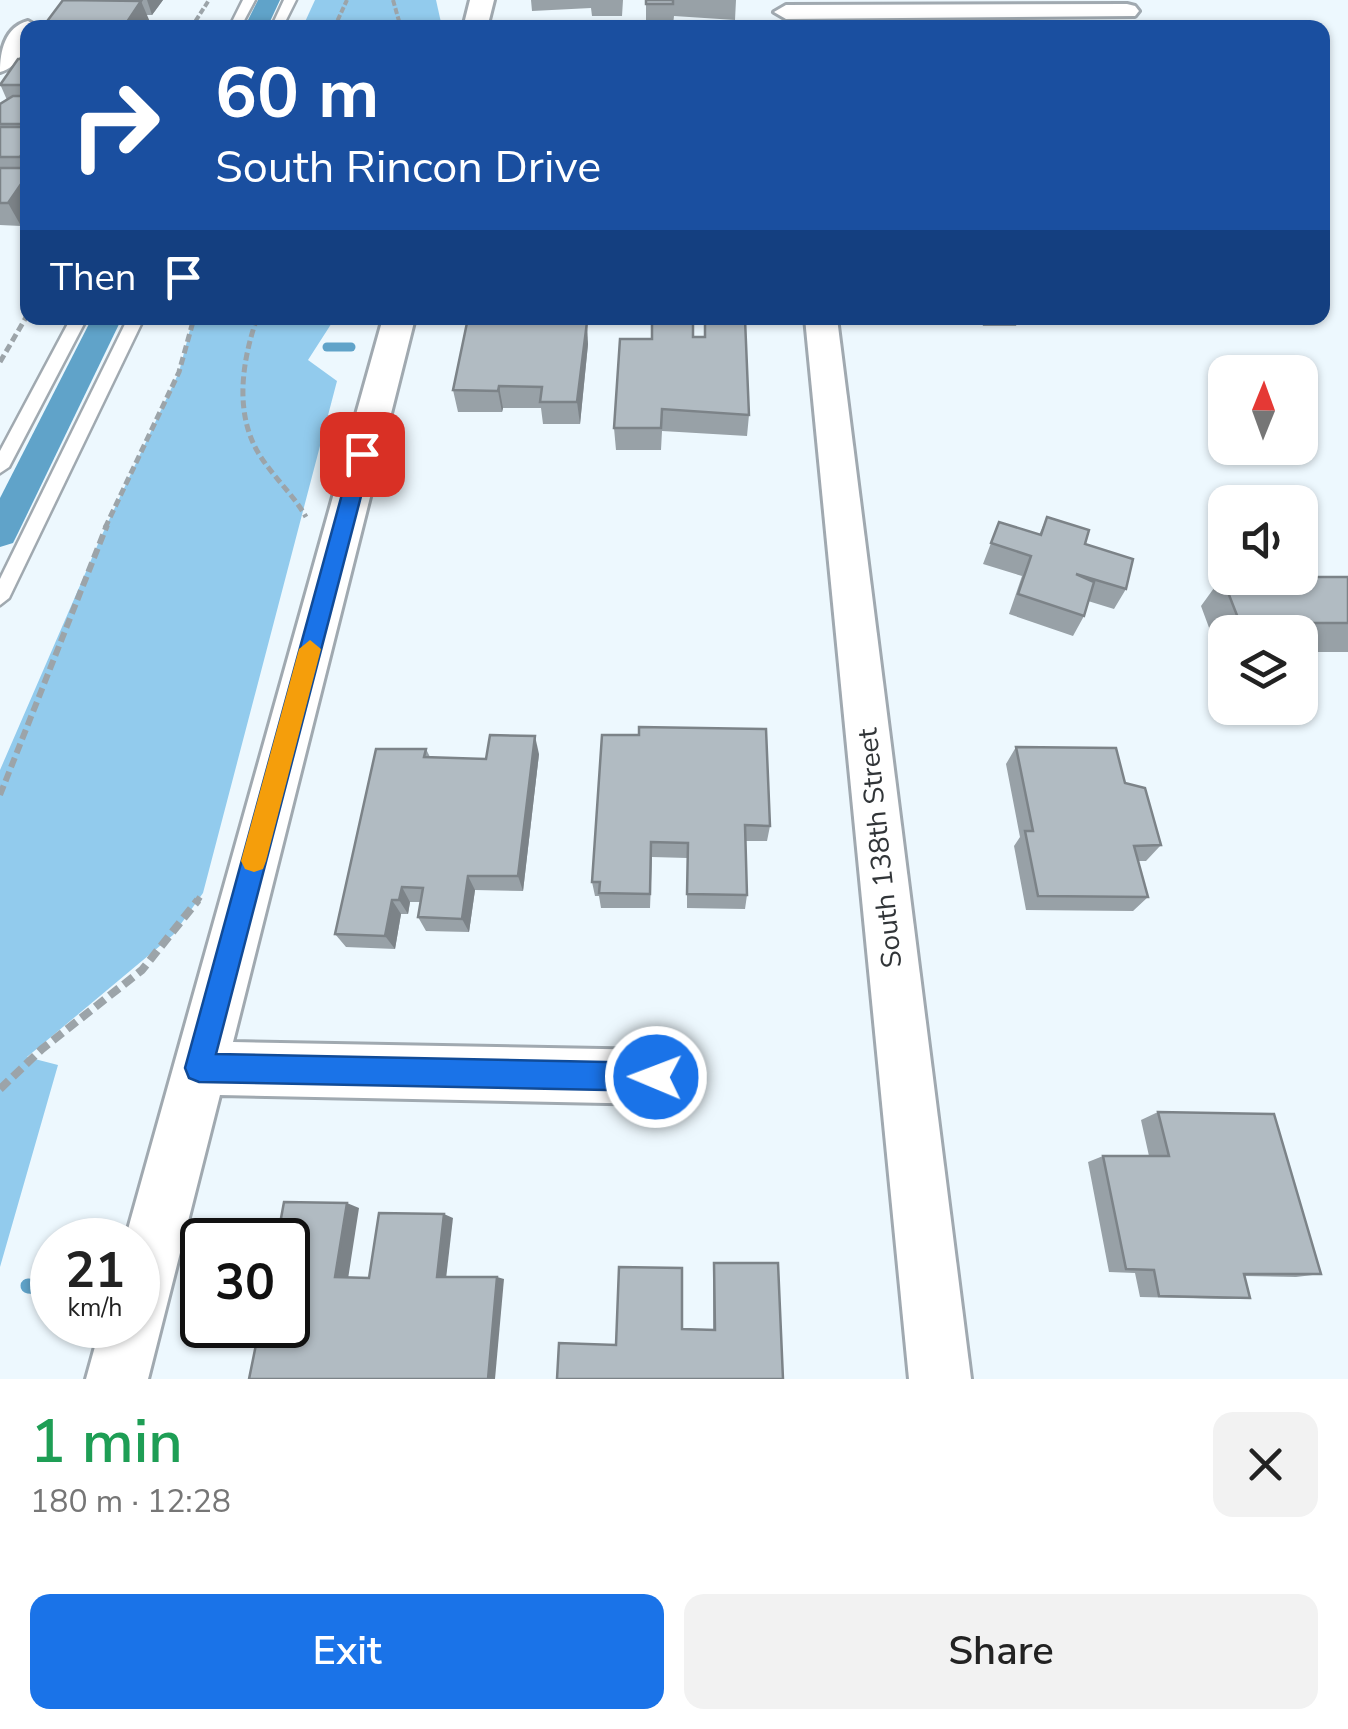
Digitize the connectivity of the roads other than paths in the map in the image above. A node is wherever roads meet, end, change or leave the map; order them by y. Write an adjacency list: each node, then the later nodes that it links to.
1 (1127, 10): 2 (street)
2 (786, 13)
3 (20, 36): 4 (street)
4 (2, 59)
5 (75, 325): 9 (lane)
6 (133, 325): 10 (lane)
7 (397, 325): 11 (street)
8 (821, 325): 16 (street, South 138th Street)
9 (0, 467)
10 (0, 598)
11 (199, 1068): 12 (street); 13 (street)
12 (656, 1077)
13 (160, 1218)
14 (125, 1348): 15 (street)
15 (117, 1379)
16 (940, 1379)

